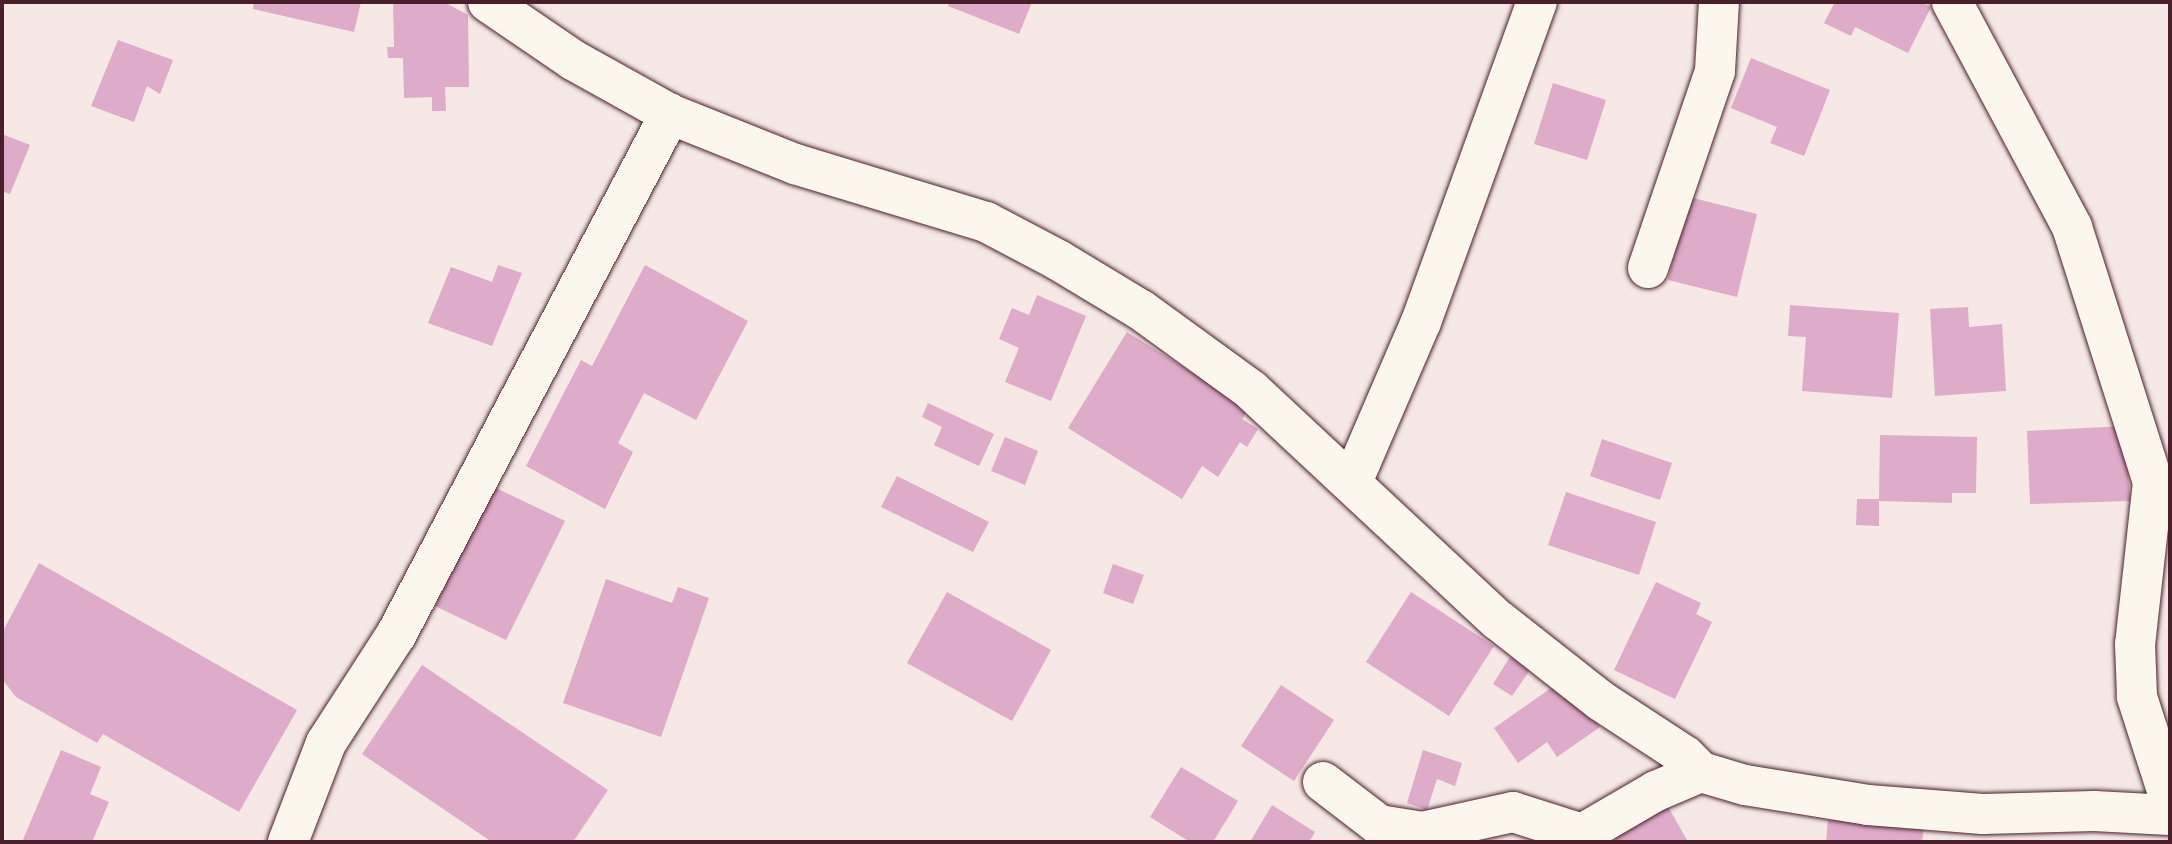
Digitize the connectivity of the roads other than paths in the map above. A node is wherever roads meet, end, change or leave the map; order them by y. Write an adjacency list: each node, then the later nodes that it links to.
1 (488, 2): 5 (street)
2 (1537, 2): 7 (street)
3 (1719, 2): 6 (street)
4 (1952, 2): 10 (street)
5 (670, 114): 7 (street); 12 (street)
6 (1648, 268)
7 (1352, 482): 8 (street)
8 (1701, 772): 9 (street); 11 (street)
9 (1323, 782)
10 (2170, 800)
11 (2170, 815)
12 (288, 842)

